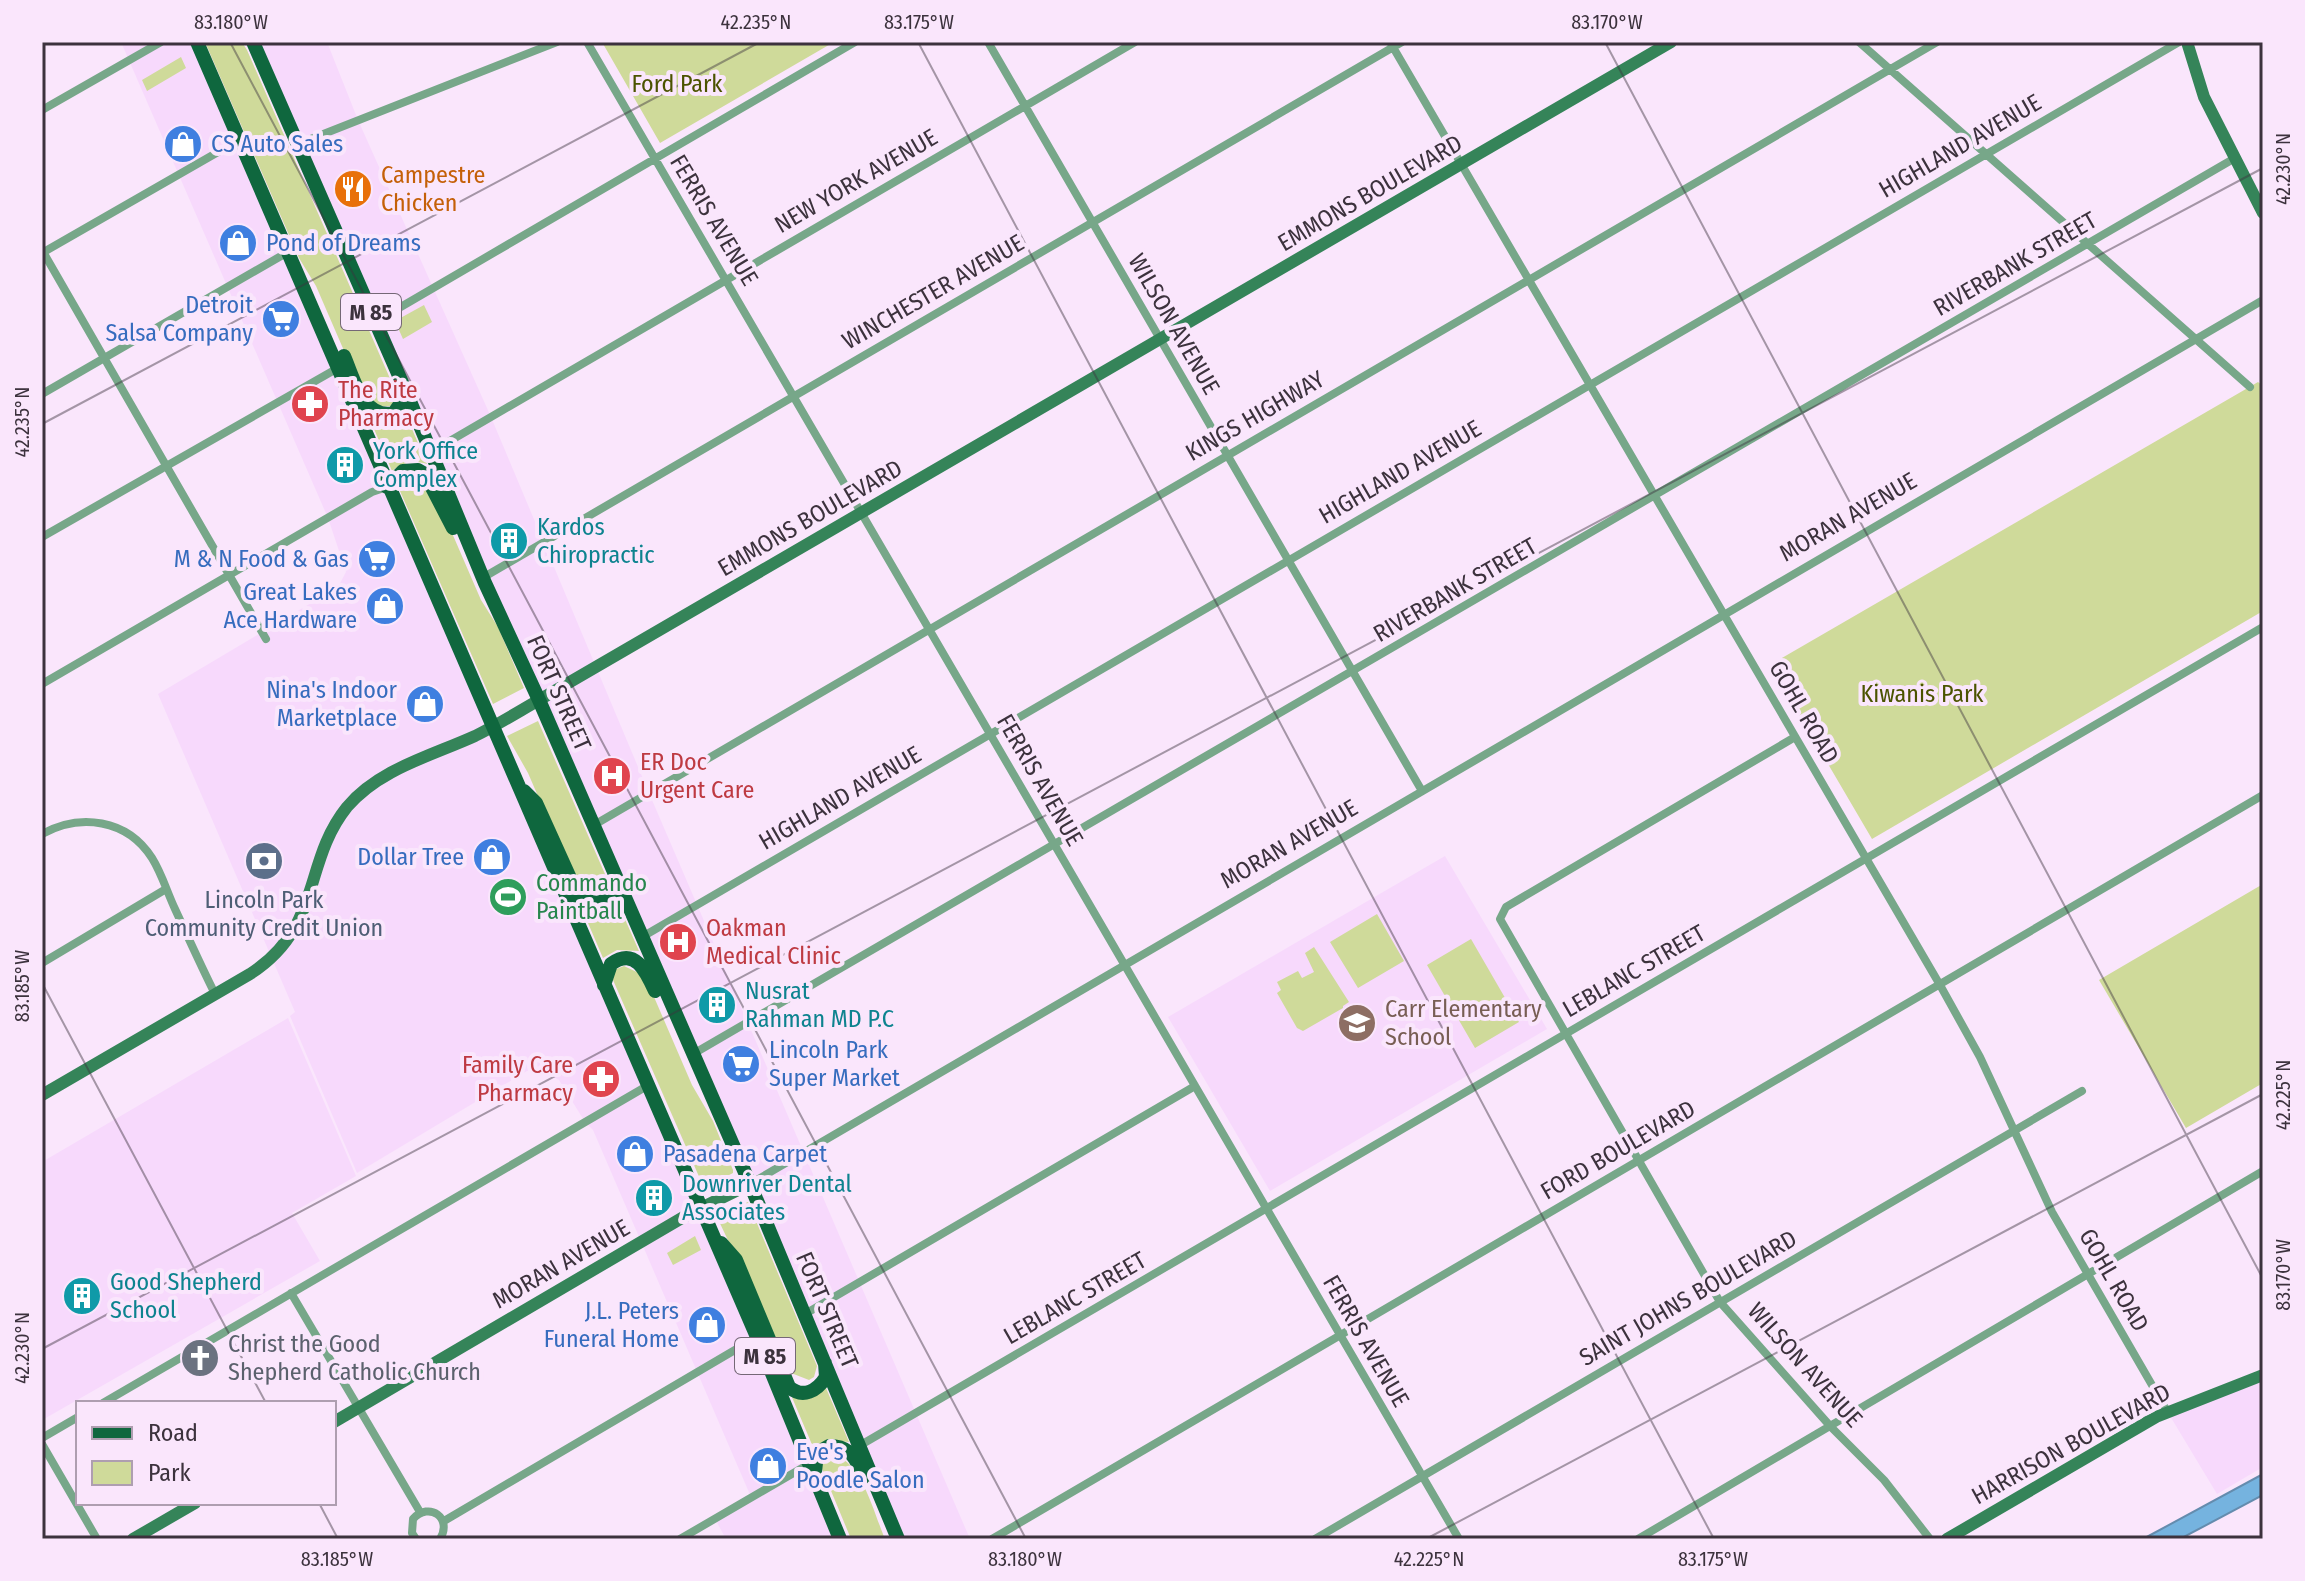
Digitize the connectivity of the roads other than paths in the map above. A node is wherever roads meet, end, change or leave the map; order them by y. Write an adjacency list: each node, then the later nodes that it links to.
1 (161, 42): 18 (street)
2 (197, 42): 19 (main road, M 85)
3 (253, 42): 20 (main road, FORT STREET / M 85)
4 (557, 42): 20 (street)
5 (587, 42): 23 (street, FERRIS AVENUE)
6 (855, 42): 23 (street)
7 (988, 42): 17 (street, WILSON AVENUE)
8 (1135, 42): 17 (street, NEW YORK AVENUE)
9 (1402, 42): 15 (street, WINCHESTER AVENUE)
10 (1671, 42): 24 (street, EMMONS BOULEVARD)
11 (1859, 42): 16 (street)
12 (1937, 42): 16 (street, KINGS HIGHWAY)
13 (2179, 42): 21 (street, HIGHLAND AVENUE)
14 (2187, 42): 22 (street)
15 (1391, 45): 24 (street, GOHL ROAD); 26 (street, WINCHESTER AVENUE)
16 (1890, 69): 21 (street); 32 (street, KINGS HIGHWAY)
17 (1025, 106): 26 (street, WILSON AVENUE); 31 (street, NEW YORK AVENUE)
18 (42, 110)
19 (239, 140): 28 (street); 29 (main road, M 85)
20 (298, 144): 34 (main road, FORT STREET / M 85)
21 (1987, 154): 27 (street); 39 (street, HIGHLAND AVENUE)
22 (2235, 158): 25 (street); 27 (street, RIVERBANK STREET)
23 (655, 159): 31 (street, FERRIS AVENUE); 34 (street)
24 (1461, 165): 32 (street, GOHL ROAD); 35 (street, EMMONS BOULEVARD)
25 (2263, 213)
26 (1091, 223): 35 (street, WILSON AVENUE); 43 (street, WINCHESTER AVENUE)
27 (2088, 244): 36 (street); 48 (street, RIVERBANK STREET)
28 (42, 252): 37 (street)
29 (288, 252): 30 (main road, M 85); 37 (street)
30 (297, 273): 38 (main road, M 85); 42 (main road)
31 (727, 280): 43 (street, FERRIS AVENUE); 44 (street, NEW YORK AVENUE)
32 (1529, 280): 39 (street, GOHL ROAD); 45 (street, KINGS HIGHWAY)
33 (2263, 300): 36 (street, MORAN AVENUE)
34 (375, 322): 42 (main road, FORT STREET / M 85)
35 (1161, 340): 45 (street, WILSON AVENUE); 49 (street, EMMONS BOULEVARD)
36 (2196, 340): 40 (street); 54 (street, MORAN AVENUE)
37 (104, 357): 41 (street); 46 (street)
38 (338, 368): 46 (street); 47 (main road, M 85)
39 (1590, 385): 48 (street, GOHL ROAD); 51 (street, HIGHLAND AVENUE)
40 (2250, 387)
41 (42, 394)
42 (407, 394): 44 (main road, FORT STREET / M 85)
43 (793, 397): 49 (street, FERRIS AVENUE); 53 (street, WINCHESTER AVENUE)
44 (431, 452): 53 (main road, FORT STREET / M 85)
45 (1227, 456): 51 (street, WILSON AVENUE); 56 (street, KINGS HIGHWAY)
46 (166, 465): 50 (street); 52 (street)
47 (387, 487): 52 (street); 53 (main road); 61 (main road, M 85)
48 (1655, 496): 54 (street, GOHL ROAD); 58 (street, RIVERBANK STREET)
49 (861, 514): 56 (street, FERRIS AVENUE); 60 (street, EMMONS BOULEVARD)
50 (42, 537)
51 (1289, 560): 58 (street, WILSON AVENUE); 62 (street, HIGHLAND AVENUE)
52 (230, 577): 57 (street); 59 (street)
53 (485, 580): 60 (main road, FORT STREET / M 85)
54 (1724, 615): 63 (street, GOHL ROAD); 65 (street, MORAN AVENUE)
55 (2263, 627): 70 (street, LEBLANC STREET)
56 (929, 629): 62 (street, FERRIS AVENUE); 67 (street, KINGS HIGHWAY)
57 (266, 639)
58 (1354, 672): 65 (street, WILSON AVENUE); 69 (street, RIVERBANK STREET)
59 (42, 684)
60 (539, 700): 61 (street, EMMONS BOULEVARD); 67 (main road, FORT STREET / M 85)
61 (493, 726): 64 (main road, M 85); 78 (street, EMMONS BOULEVARD)
62 (990, 734): 69 (street, FERRIS AVENUE); 73 (street, HIGHLAND AVENUE)
63 (1795, 737): 70 (street, GOHL ROAD); 79 (street, WILSON AVENUE)
64 (518, 785): 71 (main road); 76 (main road, M 85)
65 (1422, 791): 75 (street, MORAN AVENUE)
66 (2263, 795): 77 (street, FORD BOULEVARD)
67 (594, 825): 71 (main road, FORT STREET / M 85)
68 (42, 834): 72 (street)
69 (1055, 846): 75 (street, FERRIS AVENUE); 80 (street, RIVERBANK STREET)
70 (1866, 859): 77 (street, GOHL ROAD); 79 (street, LEBLANC STREET)
71 (617, 879): 73 (main road, FORT STREET / M 85)
72 (166, 889): 74 (street); 78 (street)
73 (642, 937): 80 (main road, FORT STREET / M 85)
74 (42, 963)
75 (1124, 966): 83 (street, FERRIS AVENUE); 89 (street, MORAN AVENUE)
76 (602, 970): 81 (main road); 82 (main road, M 85)
77 (1940, 985): 86 (street, GOHL ROAD); 87 (street, FORD BOULEVARD)
78 (215, 994): 85 (street, EMMONS BOULEVARD)
79 (1565, 1034): 87 (street, WILSON AVENUE); 91 (street, LEBLANC STREET)
80 (693, 1054): 81 (main road, FORT STREET / M 85)
81 (700, 1070): 89 (main road, FORT STREET / M 85)
82 (647, 1086): 90 (main road, M 85); 94 (street)
83 (1195, 1086): 91 (street, FERRIS AVENUE); 96 (street)
84 (2082, 1091): 86 (street, SAINT JOHNS BOULEVARD)
85 (42, 1095)
86 (2014, 1131): 93 (street, GOHL ROAD); 95 (street, SAINT JOHNS BOULEVARD)
87 (1639, 1160): 95 (street, WILSON AVENUE); 97 (street, FORD BOULEVARD)
88 (2263, 1171): 93 (street)
89 (750, 1184): 90 (street, MORAN AVENUE); 96 (main road, FORT STREET / M 85)
90 (701, 1208): 92 (main road, M 85); 102 (street, MORAN AVENUE)
91 (1266, 1209): 97 (street, FERRIS AVENUE); 108 (street, LEBLANC STREET)
92 (710, 1231): 98 (main road, M 85); 99 (main road)
93 (2088, 1275): 103 (street, GOHL ROAD); 106 (street)
94 (291, 1293): 101 (street); 102 (street)
95 (1720, 1302): 106 (street, WILSON AVENUE); 110 (street, SAINT JOHNS BOULEVARD)
96 (805, 1314): 99 (main road, FORT STREET / M 85)
97 (1341, 1334): 110 (street, FERRIS AVENUE); 125 (street, FORD BOULEVARD)
98 (757, 1337): 109 (main road, M 85); 116 (street)
99 (825, 1362): 108 (main road, FORT STREET / M 85)
100 (2263, 1375): 103 (street, HARRISON BOULEVARD)
101 (106, 1401)
102 (359, 1407): 105 (street, MORAN AVENUE); 115 (street)
103 (2167, 1411): 130 (street, HARRISON BOULEVARD)
104 (76, 1418): 107 (street)
105 (336, 1421)
106 (1831, 1427): 128 (street); 129 (street, WILSON AVENUE)
107 (42, 1441): 112 (street)
108 (859, 1446): 124 (main road, FORT STREET / M 85)
109 (809, 1464): 111 (main road, M 85); 121 (street)
110 (1421, 1477): 126 (street, SAINT JOHNS BOULEVARD); 127 (street, FERRIS AVENUE)
111 (816, 1482): 122 (main road, M 85); 123 (main road)
112 (76, 1502)
113 (78, 1505): 118 (street)
114 (192, 1505): 119 (street)
115 (420, 1512): 116 (street); 117 (street)
116 (444, 1521): 120 (street)
117 (413, 1538)
118 (97, 1539)
119 (133, 1539)
120 (440, 1539)
121 (680, 1539)
122 (840, 1539)
123 (890, 1539)
124 (898, 1539)
125 (992, 1539)
126 (1315, 1539)
127 (1459, 1539)
128 (1638, 1539)
129 (1930, 1539)
130 (1947, 1539)

